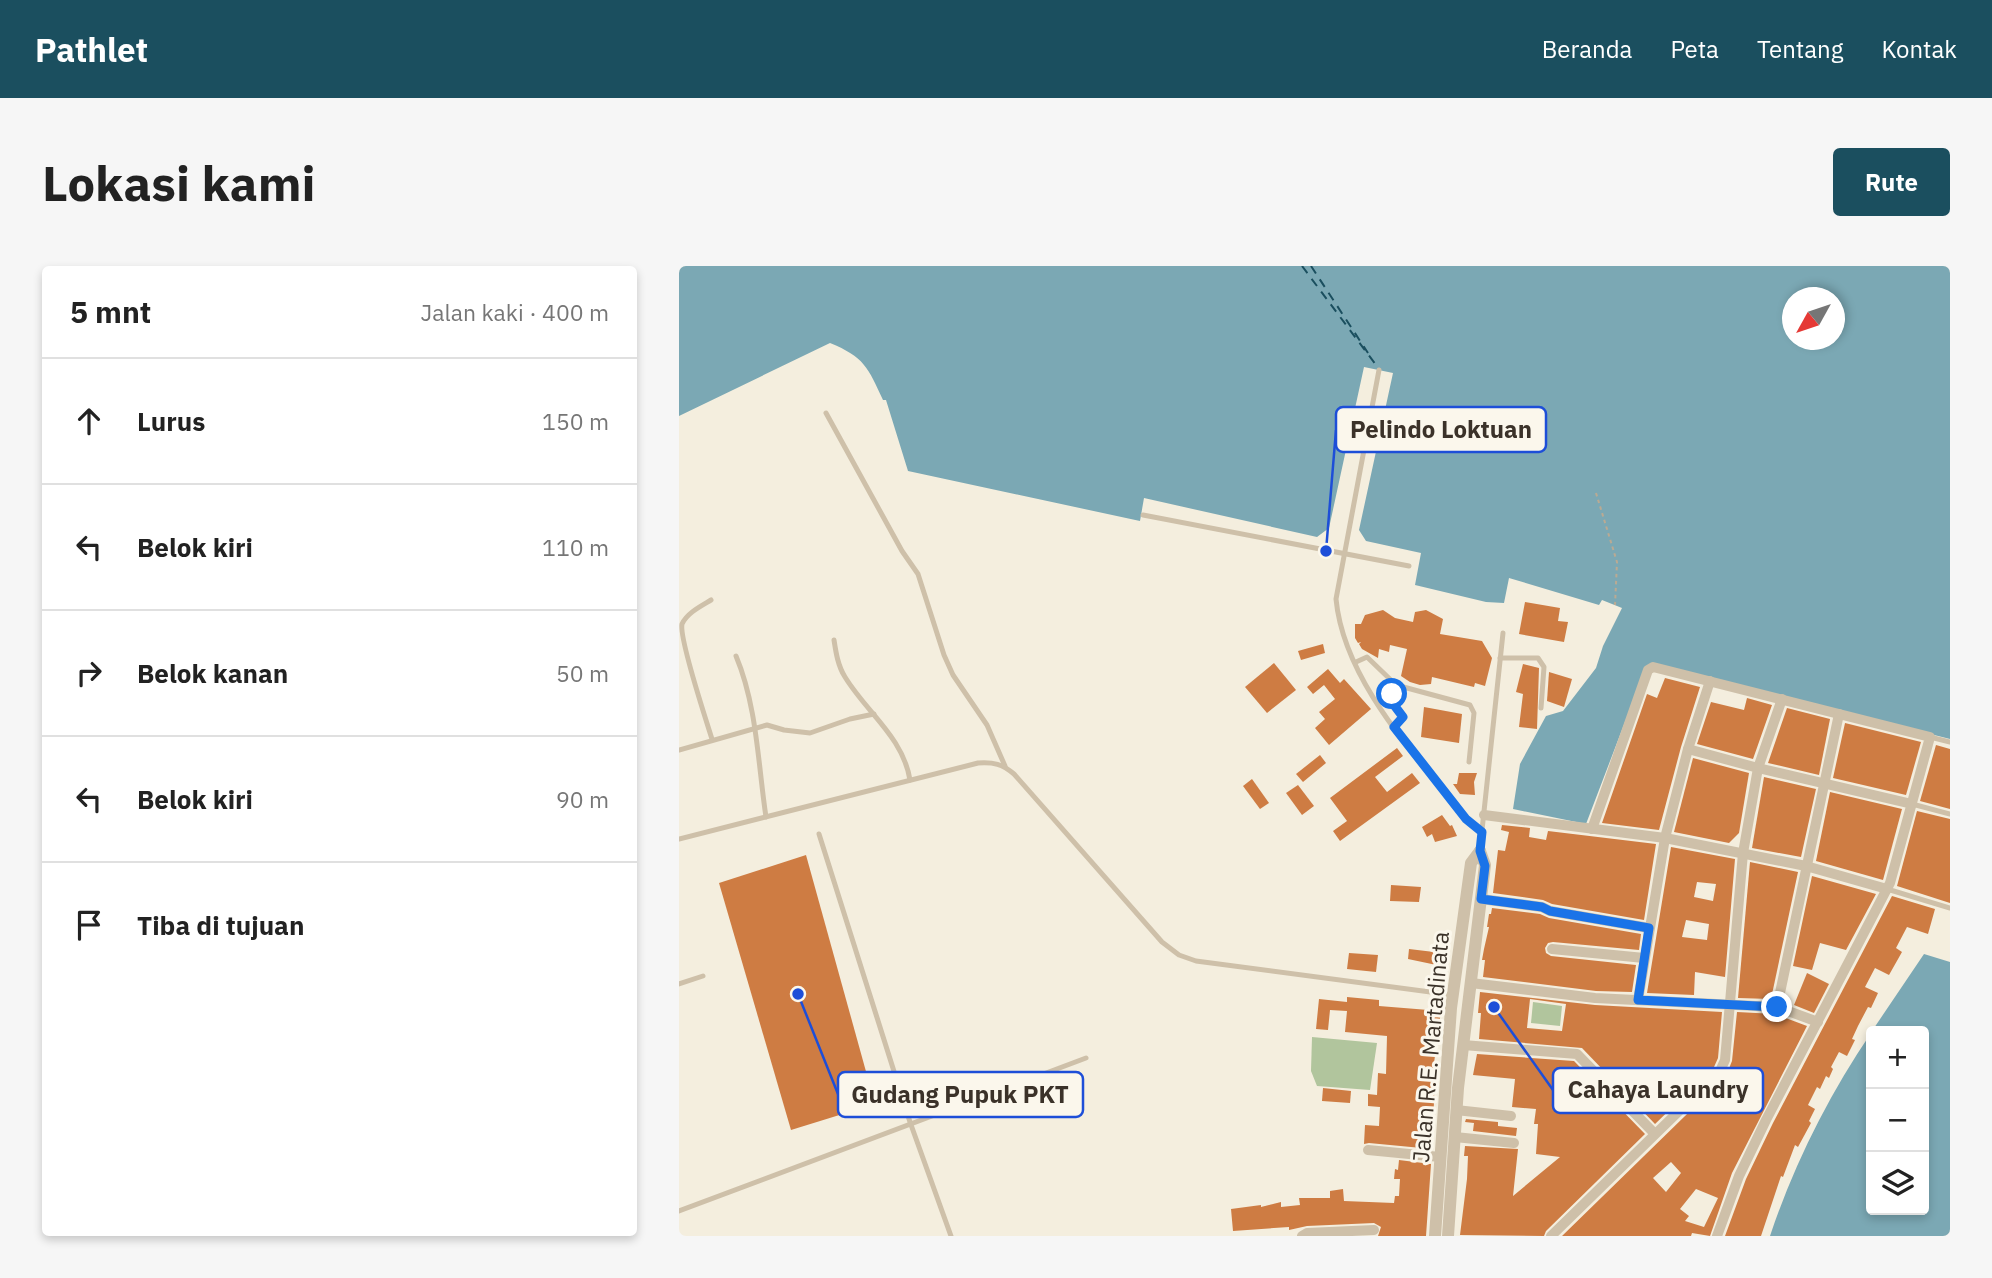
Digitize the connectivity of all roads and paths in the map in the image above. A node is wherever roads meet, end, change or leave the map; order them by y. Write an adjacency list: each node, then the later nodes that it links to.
1 (1379, 370): 5 (lane)
2 (826, 413): 28 (lane)
3 (1596, 493): 8 (path)
4 (1143, 515): 5 (lane)
5 (1345, 554): 6 (lane); 13 (lane)
6 (1409, 566)
7 (711, 600): 23 (lane)
8 (1615, 605)
9 (1503, 633): 12 (lane)
10 (834, 640): 18 (lane)
11 (736, 656): 21 (lane)
12 (1500, 658): 17 (lane); 34 (lane)
13 (1356, 663): 15 (lane); 20 (lane)
14 (1710, 681): 16 (street); 25 (street); 36 (street)
15 (1396, 685): 20 (lane); 27 (lane)
16 (1782, 699): 19 (street); 29 (street)
17 (1541, 708)
18 (874, 714): 21 (lane); 30 (lane)
19 (1839, 714): 22 (street); 31 (street)
20 (1394, 727): 37 (lane)
21 (754, 730): 23 (lane); 35 (lane)
22 (1930, 737): 24 (lane); 32 (street)
23 (712, 739): 26 (lane)
24 (1950, 743)
25 (1688, 749): 29 (street); 39 (street)
26 (679, 750)
27 (1469, 762)
28 (1005, 766): 30 (lane); 56 (lane)
29 (1758, 768): 31 (street); 42 (street)
30 (910, 780): 35 (lane)
31 (1825, 784): 32 (street); 45 (street)
32 (1912, 804): 33 (lane); 46 (street)
33 (1950, 814)
34 (1484, 815): 36 (street); 37 (lane)
35 (766, 817): 40 (lane)
36 (1592, 829): 39 (street)
37 (1482, 832): 41 (lane)
38 (819, 834): 65 (lane)
39 (1665, 838): 42 (street); 49 (street)
40 (679, 839)
41 (1480, 851): 43 (street); 44 (street)
42 (1743, 853): 45 (street); 57 (street)
43 (1471, 863): 44 (street); 56 (street, Jalan R.E. Martadinata)
44 (1485, 866): 47 (street, Jalan R.E. Martadinata)
45 (1808, 867): 46 (street); 58 (street)
46 (1887, 889): 48 (lane); 60 (street)
47 (1481, 899): 49 (street); 53 (street, Jalan R.E. Martadinata)
48 (1950, 908)
49 (1649, 928): 51 (street)
50 (1552, 949): 51 (street)
51 (1644, 958): 55 (street)
52 (703, 976): 54 (lane)
53 (1471, 982): 55 (street); 59 (street, Jalan R.E. Martadinata)
54 (679, 985)
55 (1638, 1000): 57 (street)
56 (1452, 1002): 59 (street); 70 (street, Jalan R.E. Martadinata)
57 (1730, 1004): 58 (street); 66 (street)
58 (1777, 1007): 60 (street)
59 (1467, 1010): 61 (street, Jalan R.E. Martadinata)
60 (1818, 1022): 78 (street)
61 (1463, 1045): 63 (street, Jalan R.E. Martadinata); 66 (street)
62 (1086, 1058): 65 (lane)
63 (1456, 1110): 64 (street); 67 (street, Jalan R.E. Martadinata)
64 (1511, 1116)
65 (910, 1122): 71 (lane); 73 (lane)
66 (1654, 1133): 77 (street)
67 (1455, 1137): 68 (street); 76 (street, Jalan R.E. Martadinata)
68 (1514, 1143)
69 (1368, 1150): 70 (street)
70 (1440, 1157): 75 (street, Jalan R.E. Martadinata)
71 (679, 1211)
72 (1374, 1230): 74 (street)
73 (951, 1236)
74 (1302, 1236)
75 (1435, 1236)
76 (1448, 1236)
77 (1551, 1236)
78 (1717, 1236)

